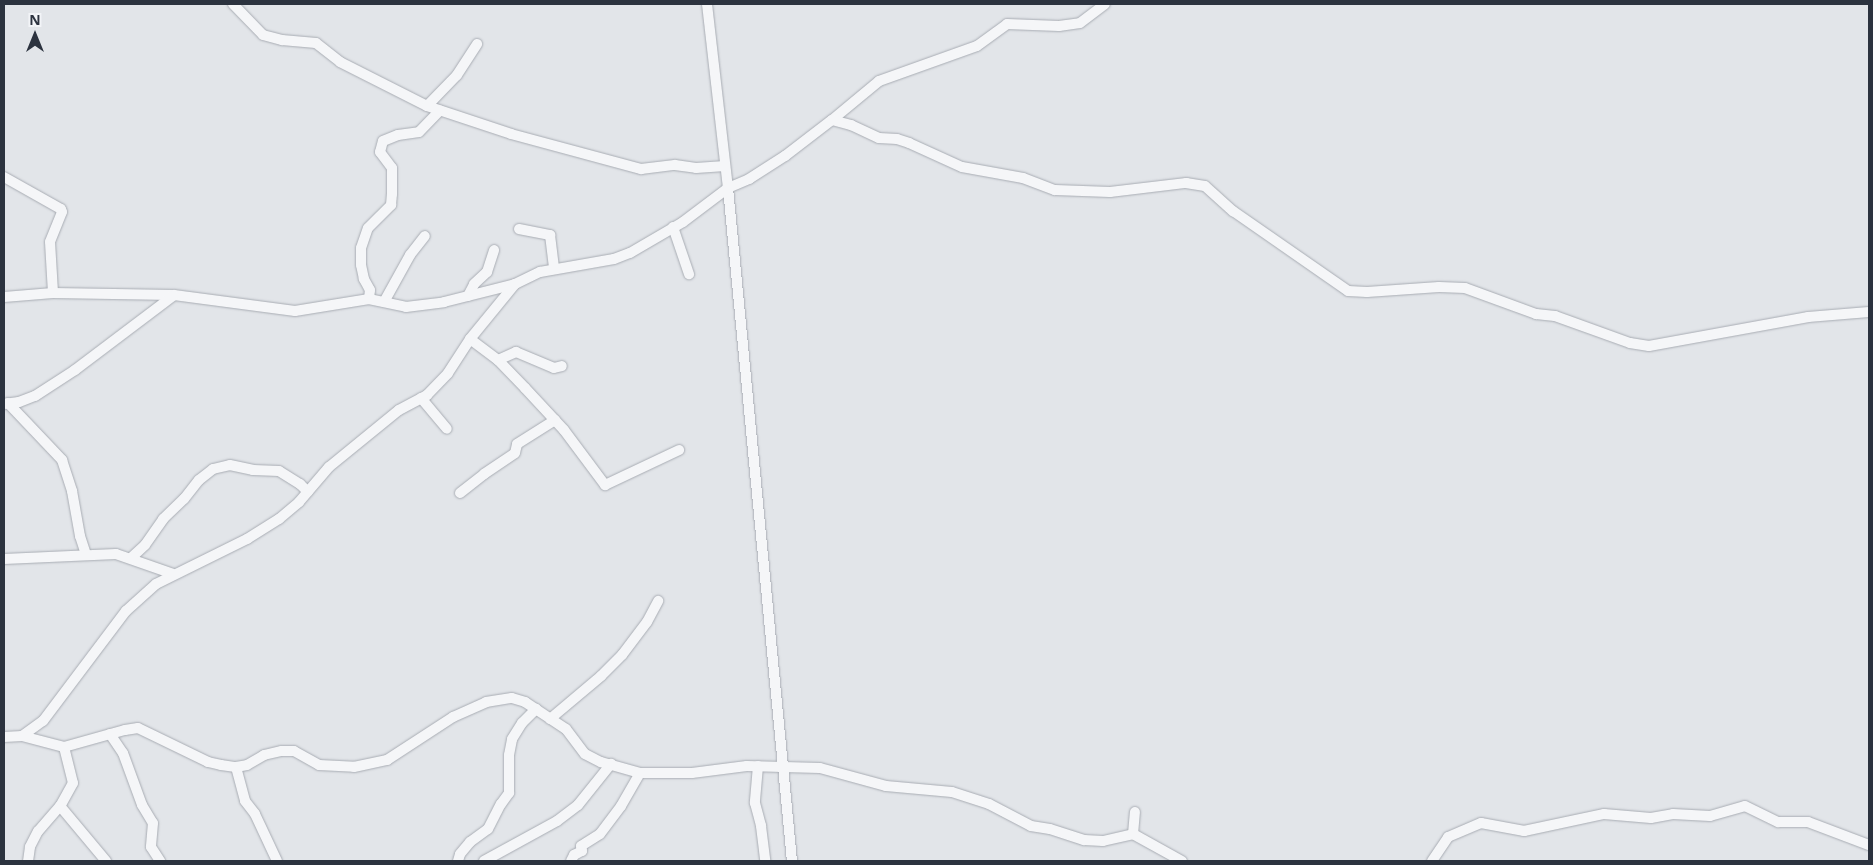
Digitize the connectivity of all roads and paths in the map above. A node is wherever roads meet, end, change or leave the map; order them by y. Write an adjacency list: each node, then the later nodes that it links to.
1 (233, 4): 5 (street)
2 (707, 4): 8 (street)
3 (1105, 4): 7 (street)
4 (477, 44): 5 (street)
5 (427, 106): 6 (street)
6 (440, 110): 8 (street); 22 (street)
7 (832, 120): 10 (street); 24 (street)
8 (725, 166): 10 (street)
9 (4, 177): 18 (street)
10 (728, 188): 11 (street); 49 (street)
11 (673, 227): 15 (street); 16 (street)
12 (519, 229): 15 (street)
13 (425, 236): 23 (street)
14 (494, 250): 20 (street)
15 (554, 269): 17 (street)
16 (689, 274)
17 (515, 284): 20 (street); 25 (street)
18 (53, 293): 19 (street); 21 (street)
19 (174, 295): 22 (street); 29 (street)
20 (468, 296): 23 (street)
21 (4, 297)
22 (369, 299): 23 (street)
23 (384, 302)
24 (1869, 312)
25 (470, 339): 26 (street); 28 (street)
26 (498, 360): 27 (street); 30 (street)
27 (562, 366)
28 (421, 398): 31 (street); 33 (street)
29 (6, 404): 35 (street)
30 (555, 420): 32 (street); 34 (street)
31 (447, 429)
32 (678, 450)
33 (308, 492): 36 (street); 38 (street)
34 (460, 494)
35 (86, 554): 36 (street); 37 (street)
36 (131, 558): 38 (street)
37 (4, 559)
38 (173, 574): 43 (street)
39 (658, 601): 41 (street)
40 (536, 709): 41 (street); 48 (street); 59 (street)
41 (550, 719): 46 (street)
42 (110, 734): 45 (street); 48 (street); 57 (street)
43 (22, 736): 44 (street); 45 (street)
44 (4, 737)
45 (64, 748): 51 (street)
46 (610, 764): 50 (street); 60 (street)
47 (758, 766): 49 (street); 50 (street); 62 (street)
48 (236, 767): 58 (street)
49 (783, 767): 53 (street); 63 (street)
50 (640, 773): 61 (street)
51 (60, 806): 55 (street); 56 (street)
52 (1135, 812): 53 (street)
53 (1133, 834): 64 (street)
54 (1869, 844): 65 (street)
55 (28, 861)
56 (106, 861)
57 (160, 861)
58 (277, 861)
59 (458, 861)
60 (484, 861)
61 (572, 861)
62 (765, 861)
63 (792, 861)
64 (1182, 861)
65 (1432, 861)

